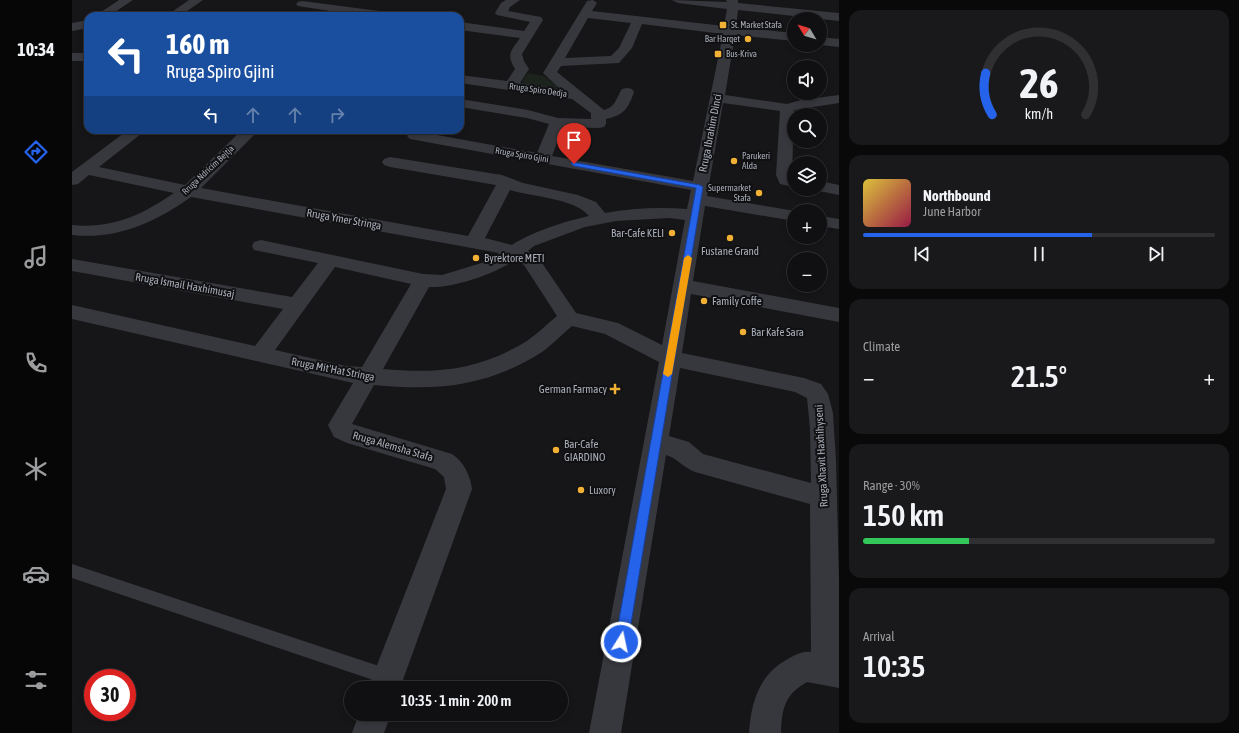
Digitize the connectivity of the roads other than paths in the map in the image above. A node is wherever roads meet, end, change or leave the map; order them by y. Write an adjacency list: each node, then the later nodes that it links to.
1 (126, 0): 8 (street)
2 (197, 0): 9 (street)
3 (514, 0): 19 (street)
4 (678, 0): 6 (street)
5 (304, 2): 10 (street); 11 (street)
6 (732, 3): 13 (street); 18 (street, Rruga Ibrahim Dinci)
7 (374, 4): 12 (street)
8 (107, 12)
9 (178, 12)
10 (292, 12)
11 (350, 12)
12 (367, 12)
13 (839, 17)
14 (638, 21): 18 (street); 25 (street); 25 (street)
15 (84, 25): 16 (street)
16 (72, 27)
17 (464, 27): 19 (street)
18 (730, 30): 20 (street); 31 (street, Rruga Ibrahim Dinci)
19 (528, 35): 26 (street)
20 (787, 36)
21 (827, 42): 22 (street)
22 (839, 43)
23 (72, 57): 24 (street)
24 (84, 57)
25 (554, 67): 26 (street); 30 (street)
26 (522, 69): 28 (street)
27 (464, 80): 28 (street, Rruga Spiro Dedja)
28 (511, 86): 30 (street, Rruga Spiro Dedja)
29 (627, 92): 35 (street)
30 (576, 95): 35 (street, Rruga Spiro Dedja)
31 (717, 98): 34 (street); 49 (street, Rruga Ibrahim Dinci)
32 (839, 99): 34 (street)
33 (464, 104): 36 (street)
34 (787, 108): 44 (street)
35 (599, 120): 36 (street)
36 (557, 122): 40 (street)
37 (133, 134): 42 (street)
38 (247, 134): 48 (street, Rruga Ndricim Bejtja)
39 (416, 136): 40 (street, Rruga Spiro Gjini)
40 (543, 158): 49 (street, Rruga Spiro Gjini)
41 (390, 162): 45 (street)
42 (86, 169): 43 (street); 48 (street, Rruga Ymer Stringa)
43 (72, 180)
44 (787, 180)
45 (506, 182): 51 (street); 55 (street)
46 (827, 187): 47 (street)
47 (839, 190)
48 (188, 191): 54 (street, Rruga Ndricim Bejtja); 55 (street, Rruga Ymer Stringa)
49 (698, 201): 50 (street); 51 (street); 61 (street, Rruga Ibrahim Dinci)
50 (787, 215)
51 (600, 218): 57 (street)
52 (827, 222): 53 (street)
53 (839, 224)
54 (72, 230)
55 (474, 242): 57 (street, Rruga Ymer Stringa)
56 (261, 246): 58 (street)
57 (514, 252): 60 (street); 65 (street, Rruga Ymer Stringa)
58 (330, 260): 60 (street); 62 (street)
59 (72, 265): 62 (street, Rruga Ismail Haxhimusaj)
60 (423, 280): 68 (street, Rruga Alemsha Stafa)
61 (683, 286): 64 (street); 67 (street, Rruga Ibrahim Dinci)
62 (297, 306): 66 (street)
63 (72, 312): 66 (street, Rruga Mit'Hat Stringa)
64 (839, 315)
65 (569, 318): 67 (street); 68 (street, Rruga Mit'Hat Stringa)
66 (261, 354): 68 (street, Rruga Mit'Hat Stringa)
67 (670, 358): 69 (street, Rruga Ibrahim Dinci); 70 (street, Rruga Xhavit Haxhihyseni)
68 (367, 376): 74 (street, Rruga Alemsha Stafa)
69 (656, 443): 70 (street); 77 (street, Rruga Ibrahim Dinci)
70 (829, 487): 72 (street, Rruga Xhavit Haxhihyseni)
71 (72, 571): 73 (lane)
72 (833, 672): 78 (street, Rruga Xhavit Haxhihyseni)
73 (380, 681)
74 (387, 681)
75 (372, 721): 76 (street)
76 (368, 733)
77 (605, 733)
78 (765, 733)

